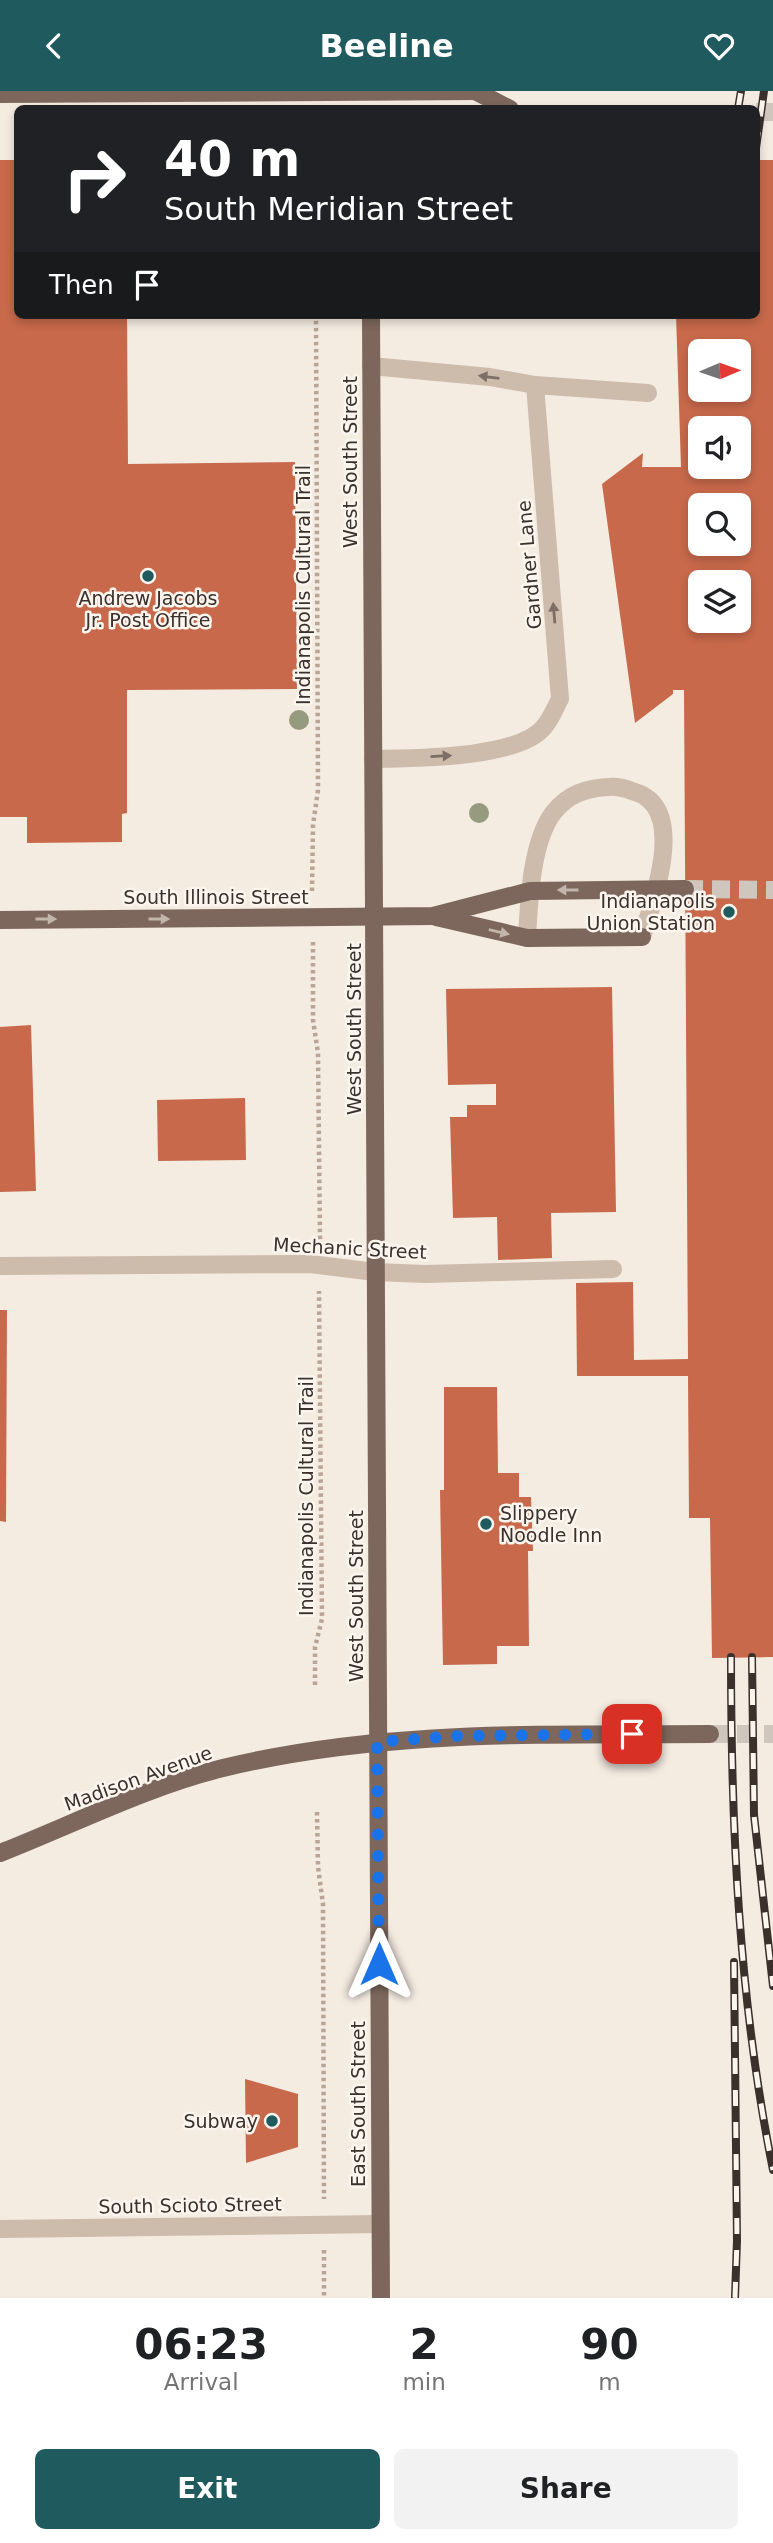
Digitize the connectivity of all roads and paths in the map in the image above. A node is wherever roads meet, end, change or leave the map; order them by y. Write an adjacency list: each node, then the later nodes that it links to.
1 (371, 91): 2 (main road); 3 (main road)
2 (478, 91): 4 (main road)
3 (0, 95)
4 (503, 105)
5 (316, 319): 11 (path, Indianapolis Cultural Trail)
6 (371, 319): 7 (main road, West South Street)
7 (371, 366): 8 (street, one-way to 7); 10 (main road, West South Street)
8 (535, 385): 9 (street); 10 (street, Gardner Lane, one-way to 8)
9 (648, 393)
10 (373, 759): 16 (main road, West South Street)
11 (312, 854)
12 (685, 889): 13 (main road, South Illinois Street)
13 (657, 890): 14 (main road, South Illinois Street, one-way to 14); 14 (street); 18 (street)
14 (530, 891): 15 (main road, South Illinois Street); 19 (street)
15 (433, 916): 16 (main road, South Illinois Street); 19 (main road, South Illinois Street, one-way to 19)
16 (374, 917): 17 (main road, South Illinois Street, one-way to 16); 24 (main road, West South Street)
17 (0, 919)
18 (642, 937): 19 (main road, South Illinois Street)
19 (527, 938)
20 (314, 972): 21 (path)
21 (320, 1247)
22 (0, 1266): 24 (street, Mechanic Street)
23 (613, 1269): 24 (street, Mechanic Street)
24 (375, 1272): 28 (main road, West South Street)
25 (319, 1307): 26 (path, Indianapolis Cultural Trail)
26 (315, 1685)
27 (710, 1734): 28 (main road, Madison Avenue)
28 (377, 1742): 30 (main road, Madison Avenue); 32 (main road, East South Street)
29 (317, 1812): 31 (path)
30 (0, 1853)
31 (324, 2185)
32 (380, 2224): 33 (street, South Scioto Street); 36 (main road, East South Street)
33 (0, 2229)
34 (324, 2257): 35 (path)
35 (324, 2298)
36 (381, 2298)

